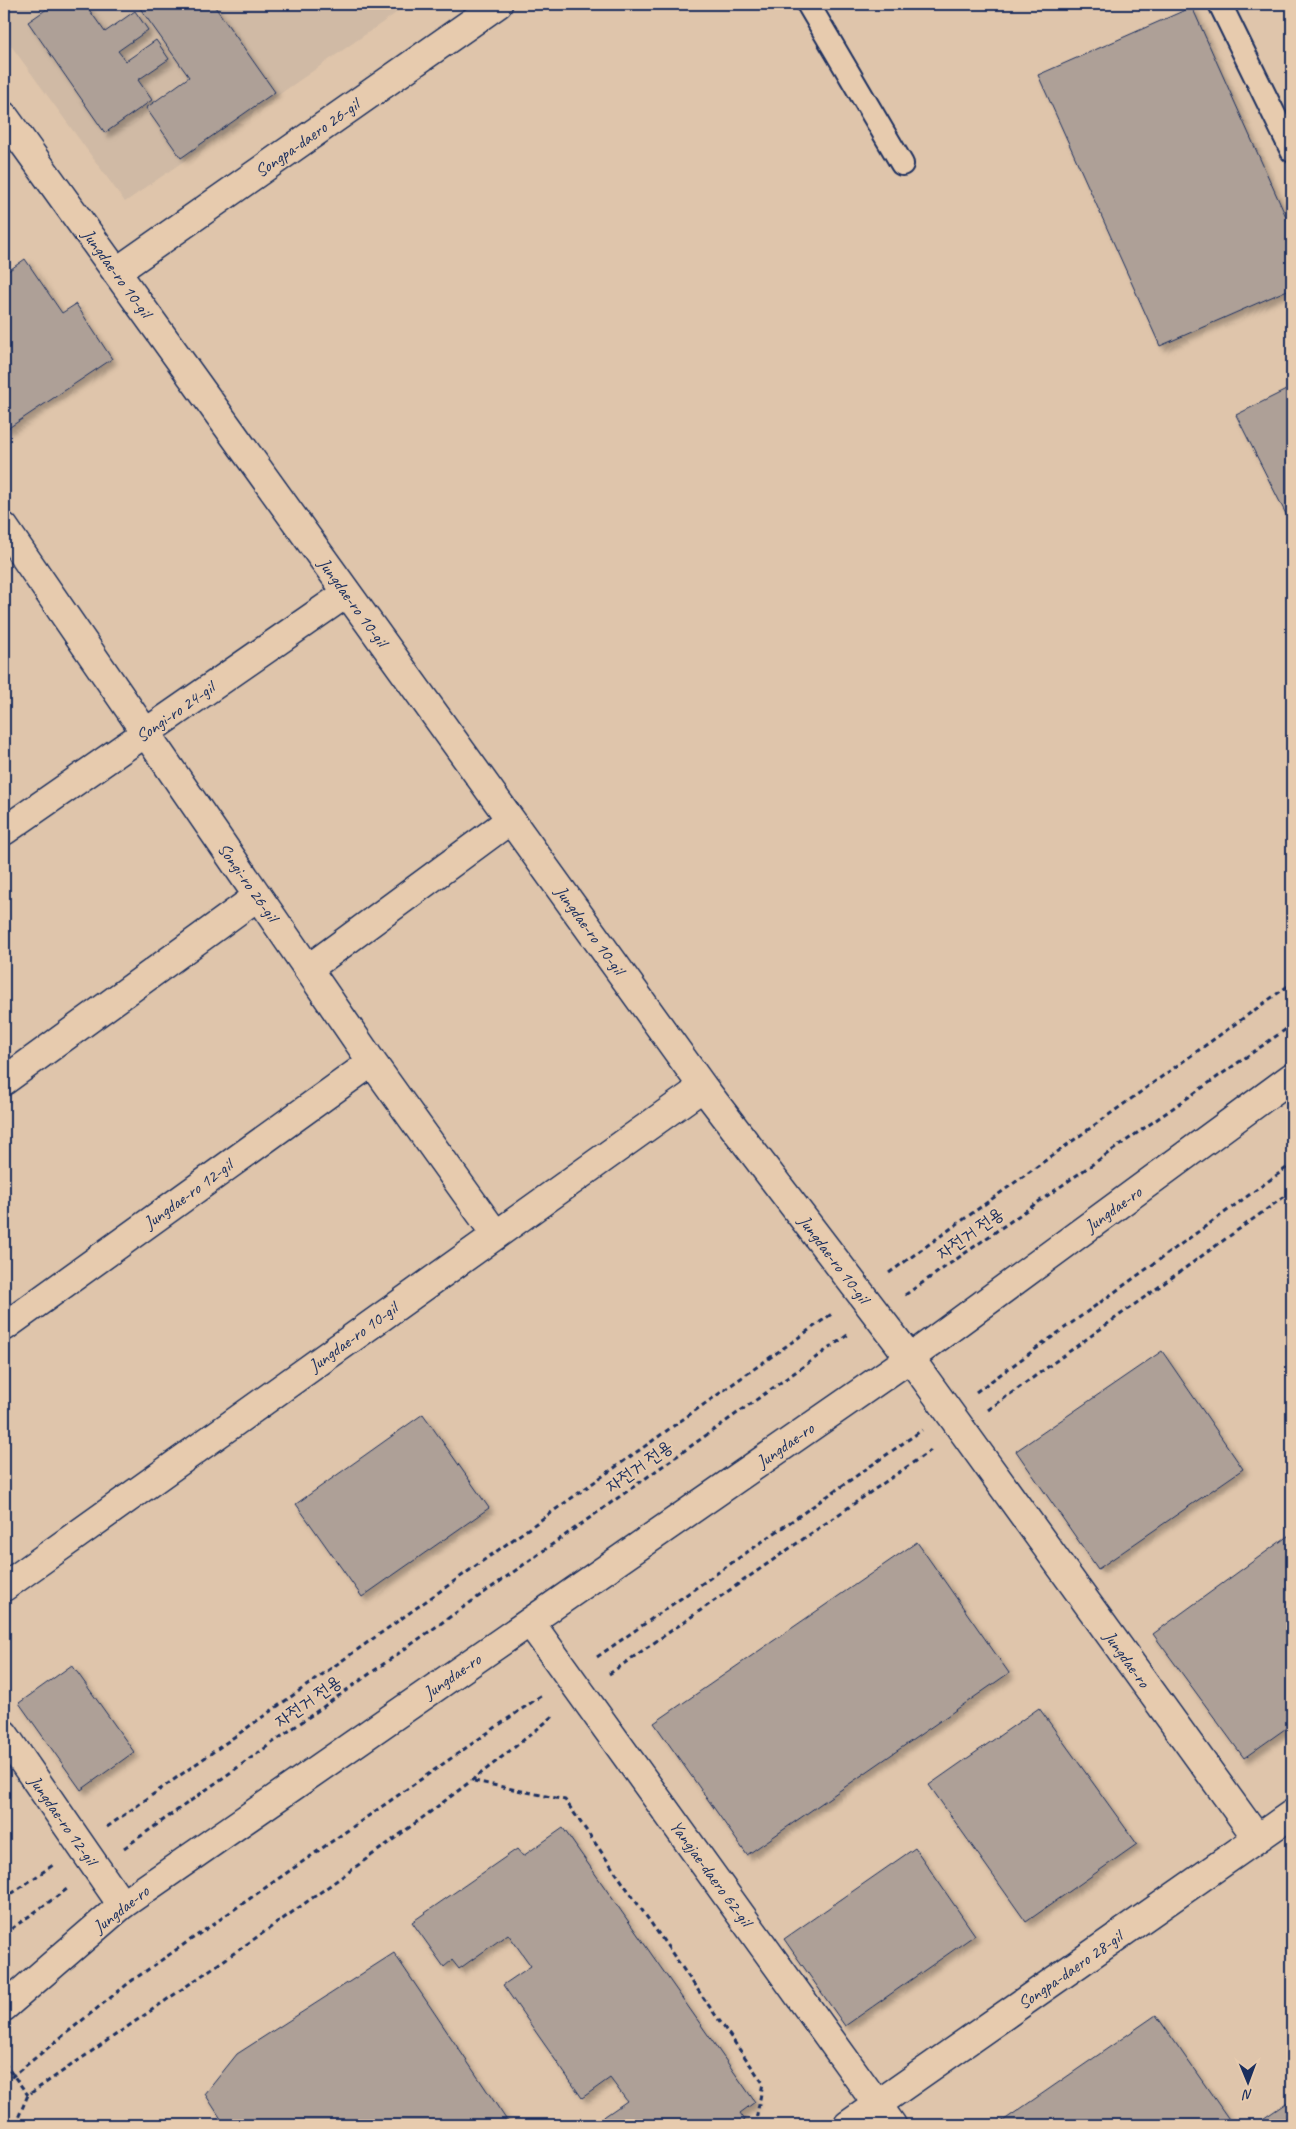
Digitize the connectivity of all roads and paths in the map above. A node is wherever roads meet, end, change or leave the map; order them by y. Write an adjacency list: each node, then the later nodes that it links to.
1 (498, 4): 7 (street, Songpa-daero 26-gil)
2 (808, 4): 6 (lane)
3 (1220, 4): 5 (lane)
4 (4, 116): 7 (street, Jungdae-ro 10-gil)
5 (1292, 152)
6 (902, 164)
7 (116, 272): 9 (street, Jungdae-ro 10-gil)
8 (9, 545): 10 (street, Songi-ro 26-gil)
9 (347, 593): 10 (street, Songi-ro 24-gil); 11 (street, Jungdae-ro 10-gil)
10 (146, 733): 12 (street, Songi-ro 24-gil); 13 (street, Songi-ro 26-gil)
11 (510, 820): 14 (street); 20 (street, Jungdae-ro 10-gil)
12 (4, 831)
13 (258, 896): 14 (street, Songi-ro 26-gil); 19 (street)
14 (308, 968): 17 (street, Songi-ro 26-gil)
15 (1292, 983): 23 (path)
16 (1292, 1025): 24 (path, 자전거 전용)
17 (372, 1062): 22 (street, Songi-ro 26-gil); 25 (street, Jungdae-ro 12-gil)
18 (1292, 1077): 26 (street, Jungdae-ro)
19 (4, 1081)
20 (703, 1087): 22 (street, Jungdae-ro 10-gil); 23 (street, Jungdae-ro 10-gil)
21 (1292, 1164): 27 (path)
22 (496, 1235): 28 (street, Jungdae-ro 10-gil)
23 (860, 1294): 24 (street, Jungdae-ro 10-gil); 35 (path)
24 (876, 1315): 26 (street, Jungdae-ro 10-gil); 36 (path, 자전거 전용)
25 (4, 1327)
26 (910, 1358): 27 (street, Jungdae-ro); 29 (street, Jungdae-ro)
27 (948, 1412): 30 (path); 34 (street, Jungdae-ro)
28 (4, 1587)
29 (530, 1622): 30 (street, Yangjae-daero 62-gil); 38 (street, Jungdae-ro)
30 (575, 1685): 32 (path); 42 (path); 45 (street, Yangjae-daero 62-gil)
31 (4, 1734): 35 (street, Jungdae-ro 12-gil)
32 (474, 1781): 44 (path); 47 (path)
33 (1292, 1814): 34 (street, Songpa-daero 28-gil)
34 (1257, 1838): 45 (street, Songpa-daero 28-gil)
35 (81, 1845): 36 (street, Jungdae-ro 12-gil); 37 (path)
36 (96, 1867): 38 (street, Jungdae-ro 12-gil); 39 (path, 자전거 전용)
37 (4, 1899)
38 (122, 1905): 40 (street, Jungdae-ro)
39 (4, 1934)
40 (4, 2006)
41 (4, 2063): 42 (path)
42 (14, 2076): 43 (path); 44 (path)
43 (4, 2083)
44 (28, 2095): 46 (path)
45 (885, 2115): 48 (street, Songpa-daero 28-gil)
46 (15, 2125)
47 (755, 2125)
48 (848, 2125)

